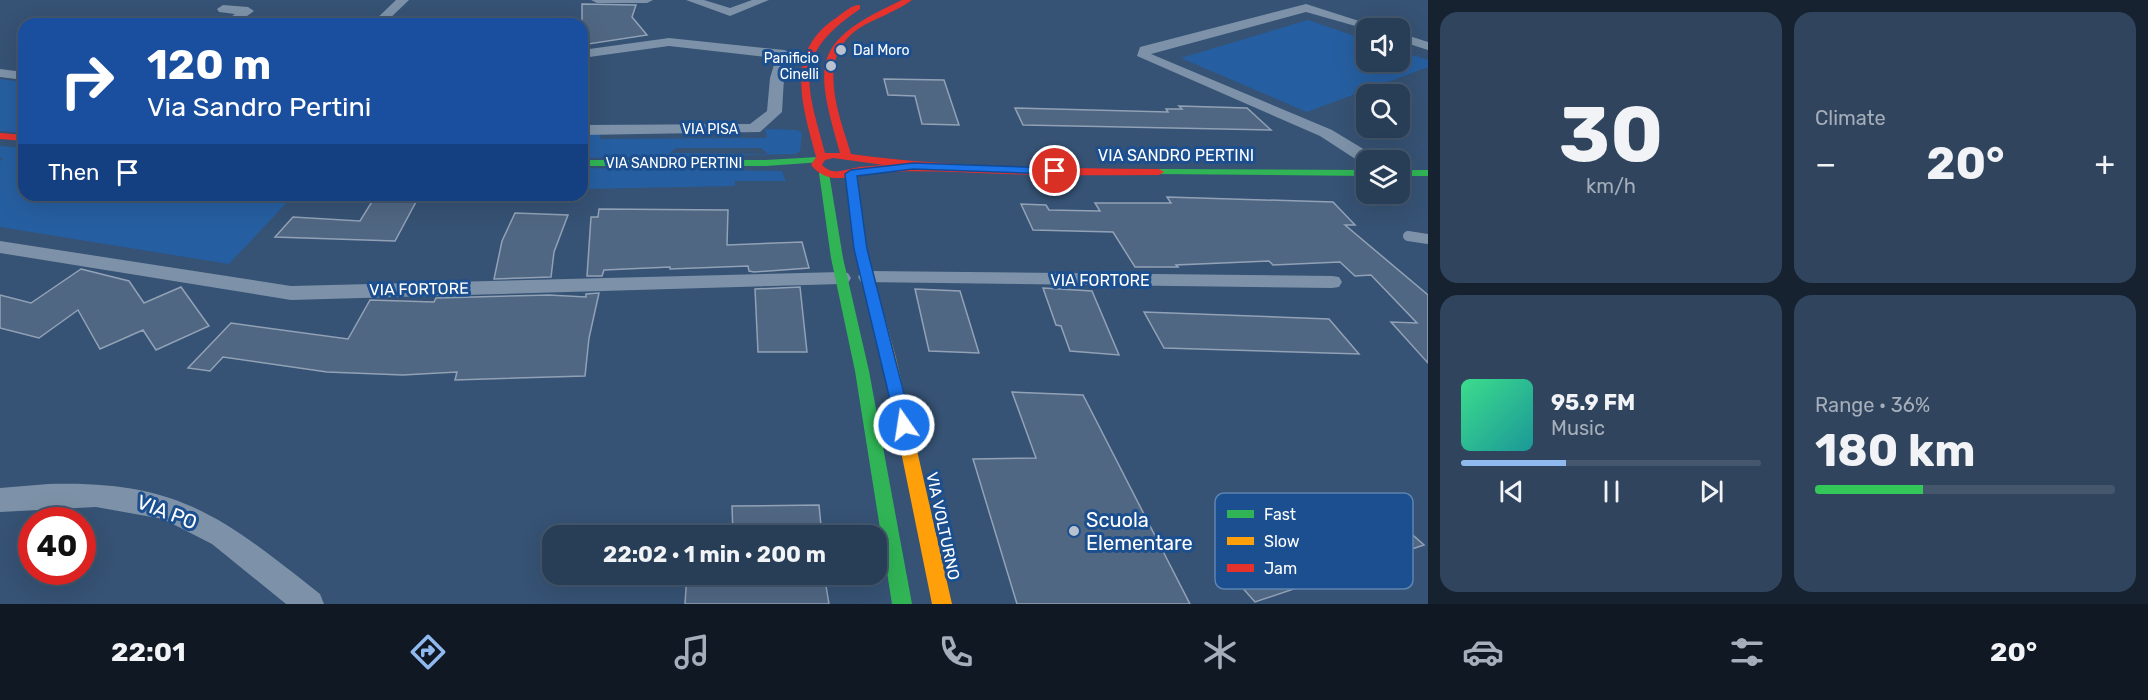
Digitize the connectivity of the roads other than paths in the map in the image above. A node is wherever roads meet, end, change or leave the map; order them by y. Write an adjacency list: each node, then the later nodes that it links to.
1 (403, 0): 10 (street)
2 (597, 0): 3 (street)
3 (647, 0)
4 (692, 0): 5 (street)
5 (763, 0)
6 (874, 0): 16 (street)
7 (908, 0): 25 (street, VIA VOLTURNO)
8 (223, 9): 9 (street)
9 (237, 18)
10 (384, 18)
11 (1356, 22): 22 (street)
12 (1410, 40): 13 (street)
13 (1428, 46)
14 (588, 53): 15 (street)
15 (784, 54): 16 (street); 19 (street, VIA PISA)
16 (806, 57): 24 (street)
17 (0, 73): 18 (street)
18 (18, 75)
19 (588, 130)
20 (0, 136): 21 (street)
21 (18, 138)
22 (1356, 152)
23 (588, 163): 24 (street, VIA SANDRO PERTINI)
24 (821, 165): 25 (street, VIA SANDRO PERTINI); 25 (street, VIA SANDRO PERTINI); 33 (street)
25 (851, 165): 26 (street, VIA SANDRO PERTINI); 32 (street, VIA VOLTURNO)
26 (1356, 172)
27 (1410, 173): 28 (street)
28 (1428, 173)
29 (1408, 236): 30 (lane)
30 (1428, 239)
31 (0, 247): 33 (street, VIA FORTORE)
32 (868, 277): 34 (street, VIA FORTORE); 38 (street, VIA VOLTURNO)
33 (841, 278): 37 (street)
34 (1332, 282)
35 (0, 500): 36 (street, VIA PO)
36 (309, 604)
37 (902, 604)
38 (942, 604)

